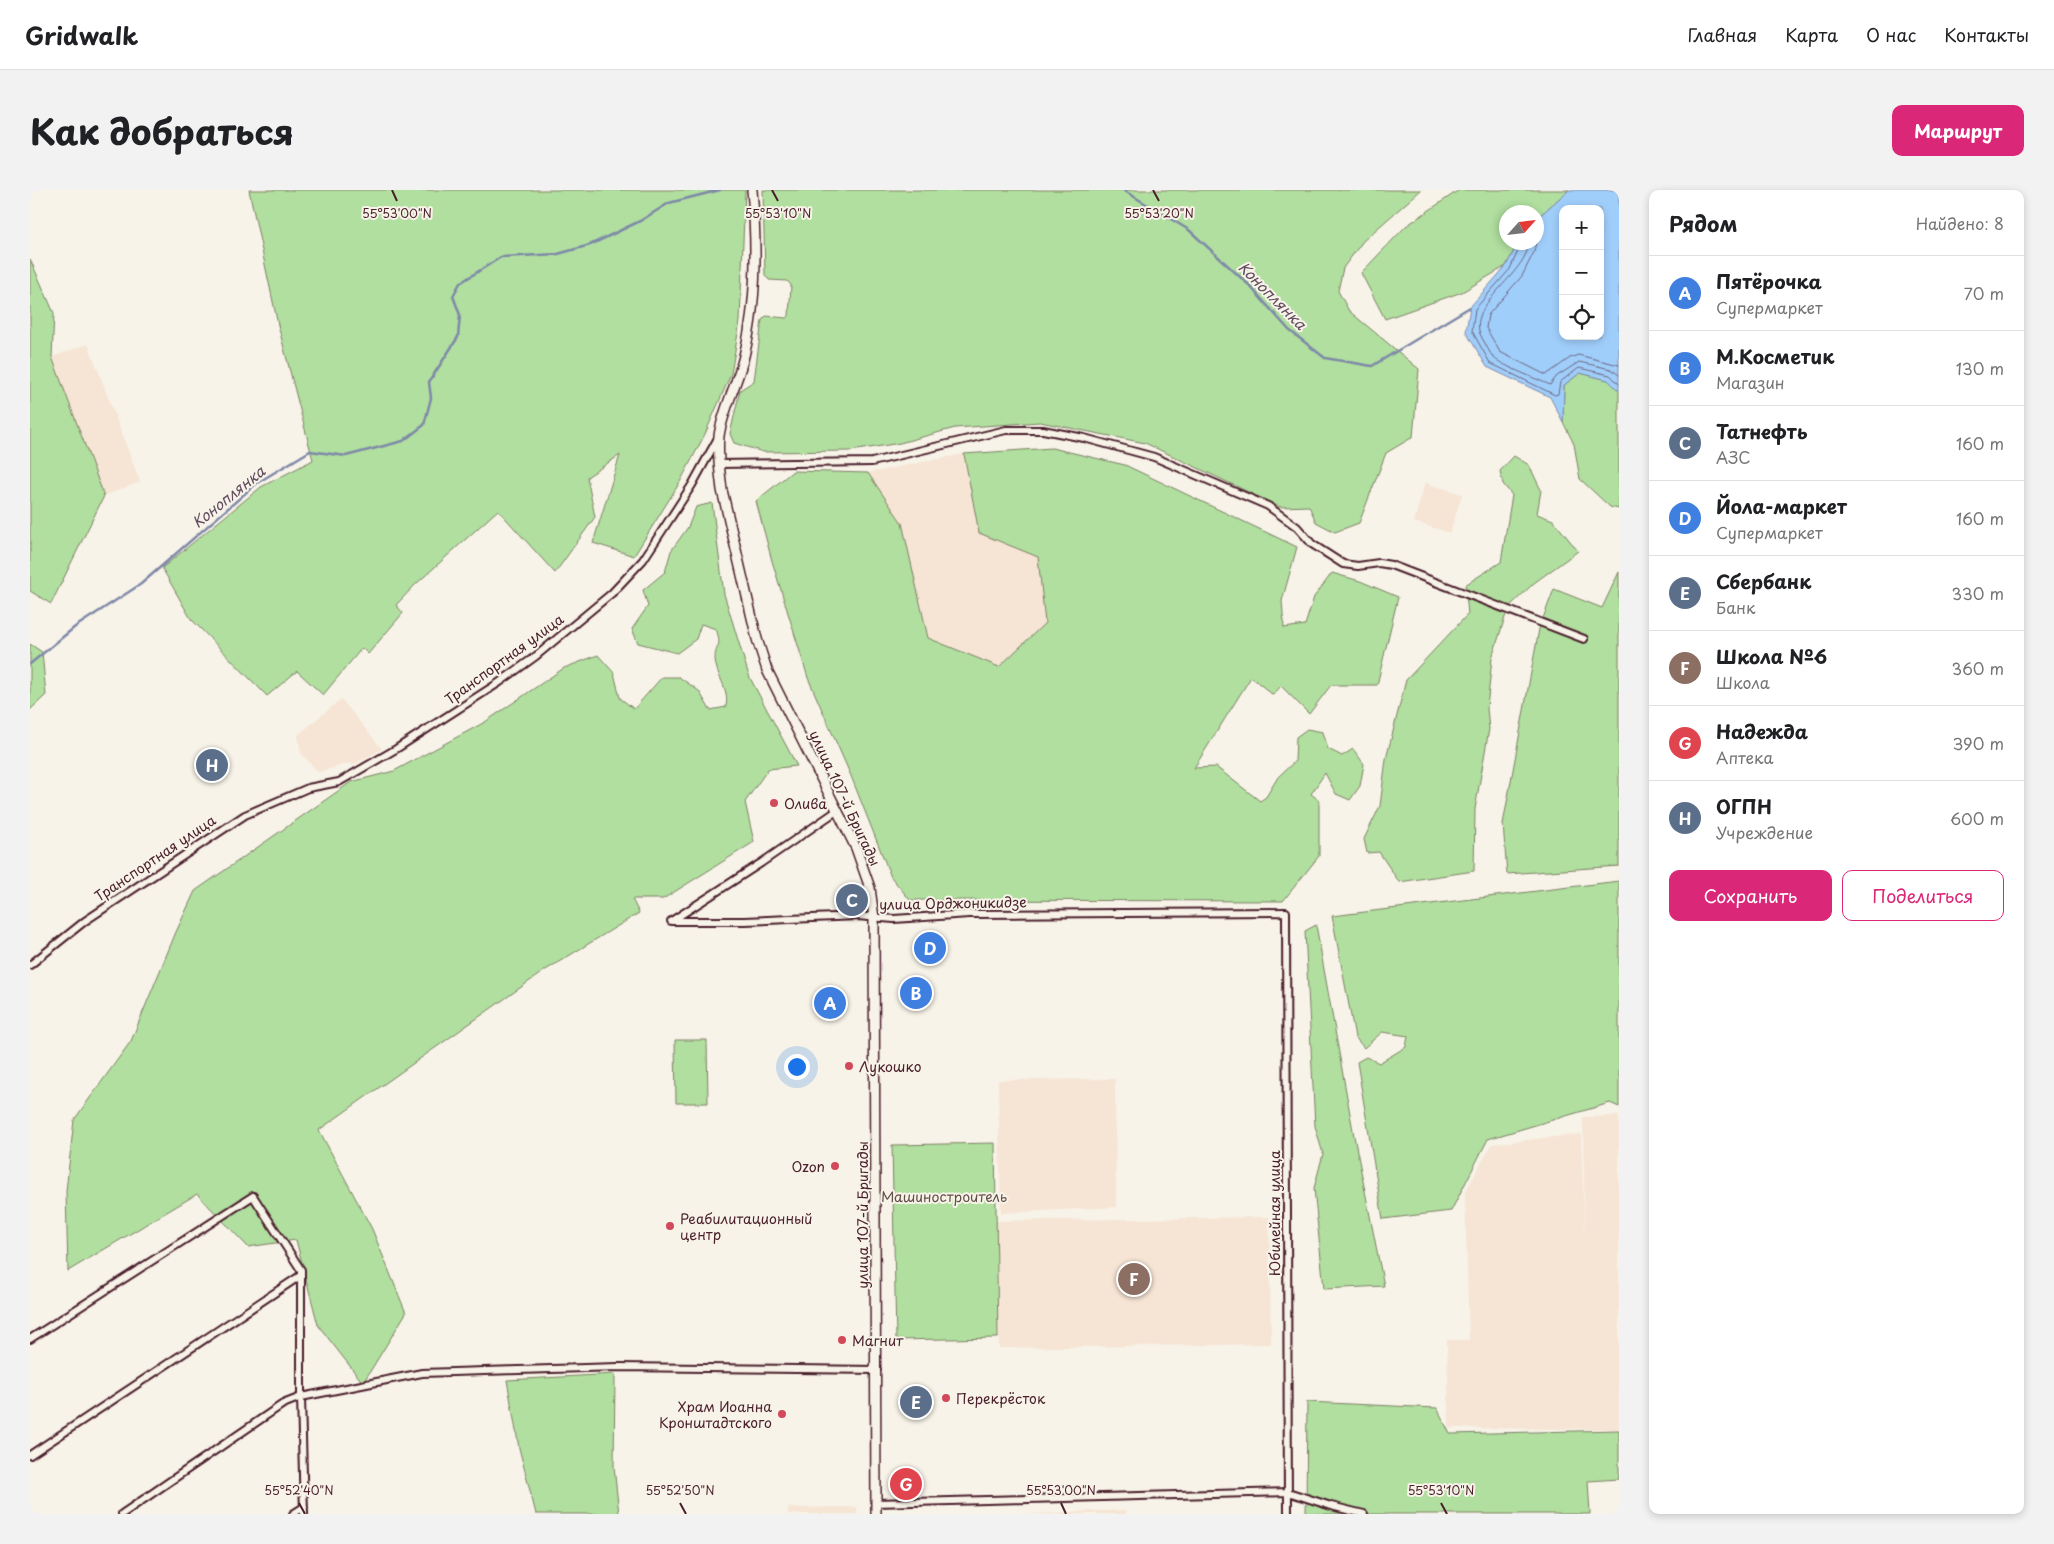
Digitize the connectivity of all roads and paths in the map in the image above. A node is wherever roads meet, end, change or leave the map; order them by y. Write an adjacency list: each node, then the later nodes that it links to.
1 (752, 194): 2 (main road, Транспортная улица)
2 (719, 436): 3 (main road, улица 107-й Бригады); 8 (street, Транспортная улица)
3 (719, 464): 4 (street); 5 (main road, улица 107-й Бригады)
4 (1584, 639)
5 (838, 810): 7 (main road, улица 107-й Бригады); 7 (street, улица Орджоникидзе)
6 (1286, 912): 7 (street, улица Орджоникидзе); 14 (street, Юбилейная улица)
7 (874, 918): 11 (main road, улица 107-й Бригады)
8 (30, 965)
9 (300, 1276): 10 (street); 12 (street); 13 (street)
10 (30, 1339)
11 (877, 1370): 12 (street); 15 (main road, улица 107-й Бригады)
12 (301, 1397): 16 (street); 17 (street)
13 (30, 1455)
14 (1288, 1492): 15 (street); 20 (street, Юбилейная улица); 21 (street)
15 (876, 1503): 19 (main road, улица 107-й Бригады)
16 (304, 1511): 18 (street)
17 (122, 1514)
18 (293, 1514)
19 (876, 1514)
20 (1288, 1514)
21 (1364, 1514)

